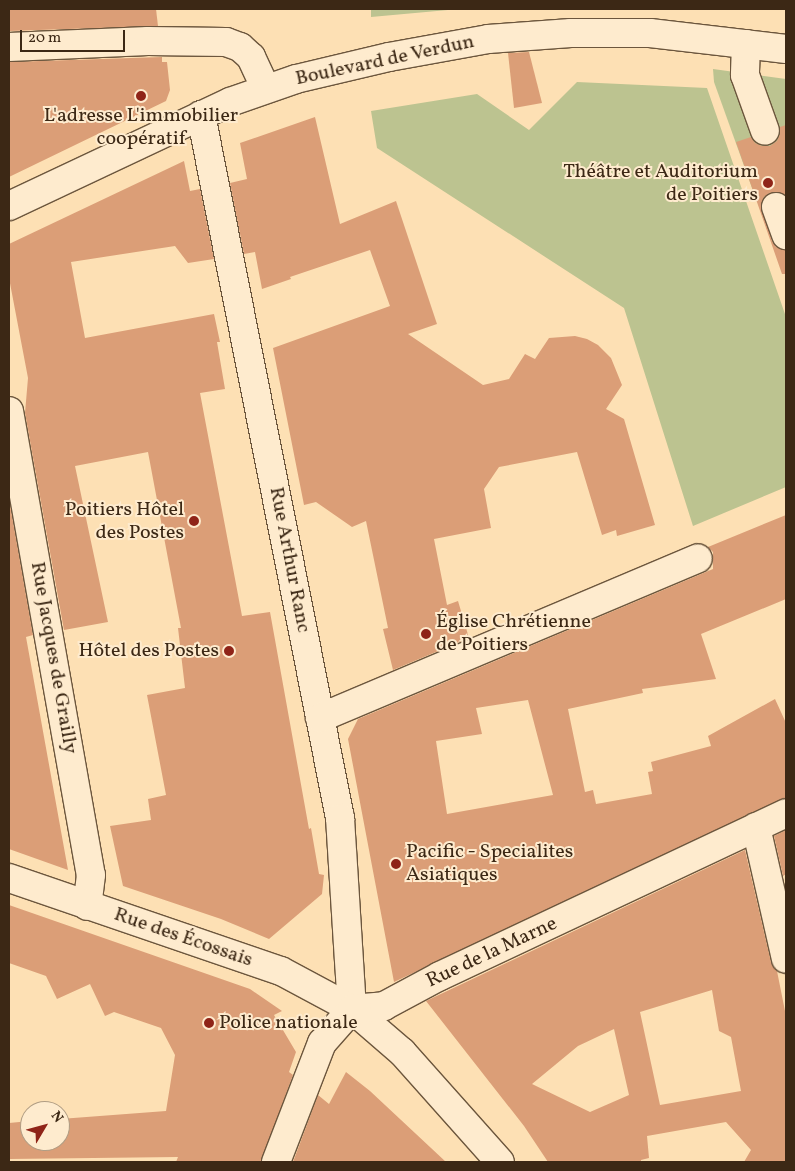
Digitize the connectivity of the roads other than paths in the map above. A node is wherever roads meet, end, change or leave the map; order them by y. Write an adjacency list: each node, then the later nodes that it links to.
1 (746, 44): 3 (street, Boulevard de Verdun); 4 (street, Boulevard de Verdun); 6 (street)
2 (9, 47): 4 (street)
3 (786, 49)
4 (266, 89): 5 (street, Boulevard de Verdun)
5 (201, 115): 7 (street, Boulevard de Verdun); 12 (street, Rue Arthur Ranc)
6 (766, 131)
7 (9, 206)
8 (776, 207): 9 (street)
9 (786, 235)
10 (9, 411): 16 (street, Rue Jacques de Grailly)
11 (698, 558): 12 (street)
12 (320, 718): 18 (street, Rue Arthur Ranc)
13 (786, 813): 14 (street, Rue de la Marne)
14 (756, 827): 17 (street); 18 (street, Rue de la Marne)
15 (9, 878): 16 (street, Rue des Écossais)
16 (87, 906): 18 (street, Rue des Écossais)
17 (786, 959)
18 (352, 1009): 19 (street); 20 (street, Rue des Écossais)
19 (276, 1162)
20 (500, 1162)

